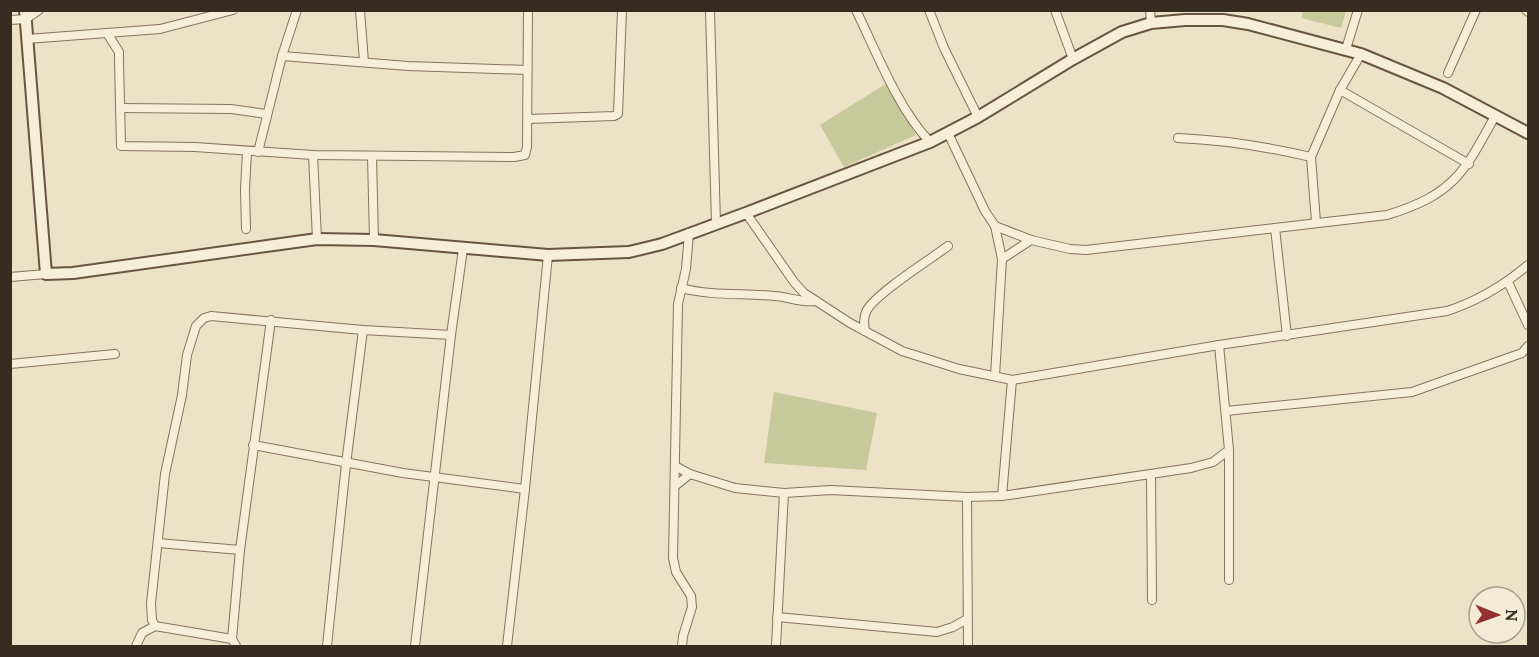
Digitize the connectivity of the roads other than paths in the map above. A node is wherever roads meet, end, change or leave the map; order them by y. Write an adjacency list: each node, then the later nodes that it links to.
1 (39, 10): 14 (street)
2 (233, 10): 17 (street)
3 (297, 10): 21 (street)
4 (360, 10): 23 (street)
5 (528, 10): 24 (street)
6 (622, 10): 31 (street)
7 (710, 10): 44 (street)
8 (856, 10): 35 (street)
9 (929, 10): 30 (street)
10 (1055, 10): 22 (street)
11 (1150, 10): 16 (street)
12 (1358, 10): 19 (street)
13 (1476, 10): 25 (street)
14 (26, 15): 15 (street); 18 (street)
15 (10, 20)
16 (1151, 23): 19 (street); 22 (street)
17 (107, 33): 18 (street); 27 (street)
18 (27, 39): 57 (street)
19 (1346, 49): 20 (street)
20 (1361, 54): 26 (street); 29 (street)
21 (282, 56): 23 (street); 28 (street)
22 (1073, 58): 30 (street)
23 (364, 63): 24 (street)
24 (527, 70): 31 (street)
25 (1448, 73)
26 (1340, 90): 40 (street); 41 (street)
27 (120, 108): 28 (street); 36 (street)
28 (266, 114): 37 (street)
29 (1495, 116): 33 (street); 41 (street)
30 (978, 117): 32 (street)
31 (528, 120): 39 (street)
32 (948, 132): 35 (street); 45 (street)
33 (1528, 133)
34 (1178, 138): 40 (street)
35 (930, 142): 42 (street)
36 (247, 152): 37 (street); 47 (street)
37 (258, 152): 38 (street)
38 (313, 155): 39 (street); 49 (street)
39 (372, 156): 50 (street)
40 (1311, 157): 43 (street)
41 (1469, 164): 43 (street)
42 (746, 213): 44 (street); 61 (street)
43 (1316, 222): 46 (street)
44 (716, 224): 48 (street)
45 (995, 226): 51 (street); 55 (street)
46 (1275, 228): 51 (street); 67 (street)
47 (246, 229)
48 (689, 233): 54 (street); 60 (street)
49 (317, 239): 50 (street); 57 (street)
50 (374, 240): 53 (street)
51 (1031, 240): 55 (street)
52 (948, 246): 65 (street)
53 (464, 249): 54 (street); 66 (street)
54 (548, 255): 83 (street)
55 (1002, 260): 72 (street)
56 (1528, 265): 59 (street)
57 (45, 274): 58 (street)
58 (10, 277)
59 (1508, 282): 63 (street); 67 (street)
60 (681, 288): 61 (street); 78 (street)
61 (816, 301): 65 (street)
62 (271, 320): 64 (street); 75 (street); 87 (street)
63 (1528, 325)
64 (363, 330): 66 (street); 77 (street)
65 (865, 331): 72 (street)
66 (451, 335): 81 (street)
67 (1287, 336): 68 (street)
68 (1219, 345): 73 (street); 74 (street)
69 (1528, 346): 74 (street)
70 (115, 354): 71 (street)
71 (10, 364)
72 (995, 376): 73 (street)
73 (1012, 380): 85 (street)
74 (1226, 411): 76 (street)
75 (253, 445): 77 (street); 88 (street)
76 (1229, 450): 80 (street); 89 (street)
77 (346, 464): 81 (street); 96 (street)
78 (675, 466): 79 (street); 82 (street)
79 (690, 474): 82 (street); 84 (street)
80 (1151, 475): 85 (street); 90 (street)
81 (434, 477): 83 (street); 97 (street)
82 (675, 486): 99 (street)
83 (525, 489): 98 (street)
84 (784, 493): 86 (street); 91 (street)
85 (1002, 496): 86 (street)
86 (967, 497): 92 (street)
87 (158, 543): 88 (street); 93 (street)
88 (240, 550): 94 (street)
89 (1229, 580)
90 (1152, 600)
91 (777, 617): 92 (street); 100 (street)
92 (967, 619): 101 (street)
93 (155, 626): 94 (street); 95 (street)
94 (234, 643)
95 (136, 646)
96 (327, 646)
97 (415, 646)
98 (507, 646)
99 (682, 646)
100 (776, 646)
101 (968, 646)

